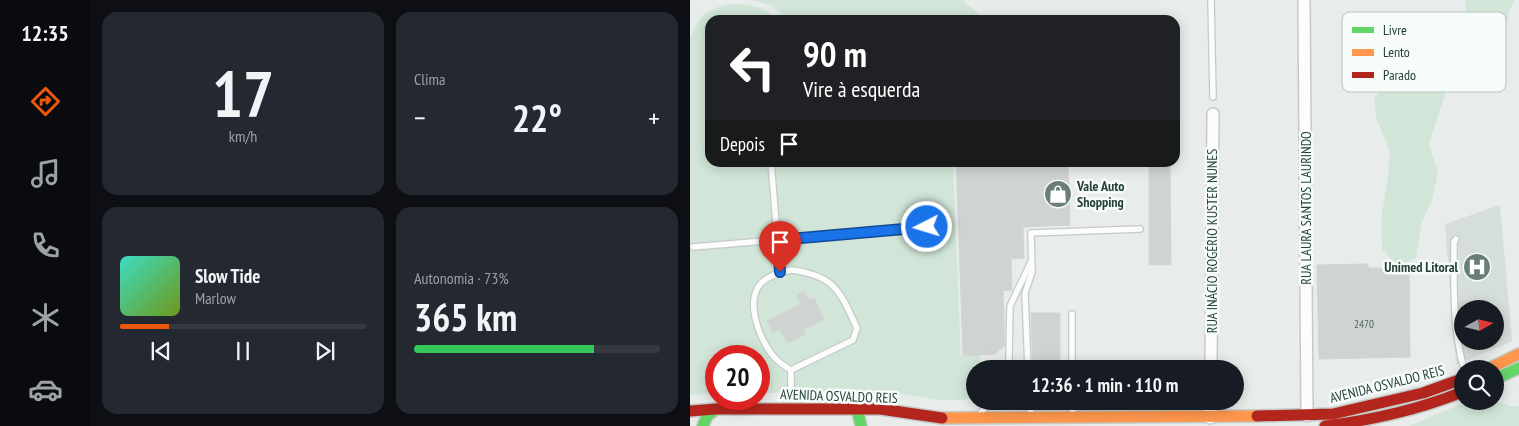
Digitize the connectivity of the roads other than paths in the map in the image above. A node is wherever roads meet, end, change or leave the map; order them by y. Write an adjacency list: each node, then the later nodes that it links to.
1 (1211, 0): 3 (lane)
2 (1304, 0): 39 (street, RUA LAURA SANTOS LAURINDO)
3 (1213, 97)
4 (1213, 114): 20 (street, RUA INÁCIO ROGÉRIO KUSTER NUNES)
5 (771, 167): 9 (lane)
6 (938, 226): 9 (lane)
7 (1140, 229): 11 (lane)
8 (1456, 239): 21 (lane)
9 (778, 240): 10 (lane); 12 (lane)
10 (693, 247)
11 (1032, 260): 13 (lane); 14 (lane)
12 (780, 272): 24 (lane); 24 (lane)
13 (1019, 286): 14 (lane); 17 (lane)
14 (1027, 287): 18 (lane)
15 (1072, 314): 19 (lane)
16 (1519, 354): 22 (main road)
17 (1009, 360)
18 (1028, 360)
19 (1072, 360)
20 (1211, 360)
21 (1462, 360)
22 (1504, 361)
23 (1519, 368): 25 (main road)
24 (791, 370): 27 (lane)
25 (1504, 375)
26 (1454, 383): 30 (main road, AVENIDA OSVALDO REIS)
27 (791, 392)
28 (1454, 395): 42 (main road, AVENIDA OSVALDO REIS)
29 (854, 408): 31 (main road, AVENIDA OSVALDO REIS); 43 (main road, AVENIDA OSVALDO REIS); 46 (main road)
30 (1364, 408): 39 (main road, AVENIDA OSVALDO REIS); 42 (main road)
31 (770, 409)
32 (705, 410): 38 (main road, AVENIDA OSVALDO REIS)
33 (715, 410): 45 (main road)
34 (984, 410): 43 (lane)
35 (1030, 410): 44 (lane)
36 (1072, 410): 40 (lane)
37 (1210, 410): 41 (street)
38 (690, 411)
39 (1307, 416): 41 (main road, AVENIDA OSVALDO REIS)
40 (1072, 418): 41 (main road, AVENIDA OSVALDO REIS); 44 (main road, AVENIDA OSVALDO REIS)
41 (1210, 418)
42 (1373, 418): 47 (main road, AVENIDA OSVALDO REIS)
43 (976, 419): 44 (main road, AVENIDA OSVALDO REIS)
44 (1031, 419)
45 (703, 426)
46 (861, 426)
47 (1325, 426)

